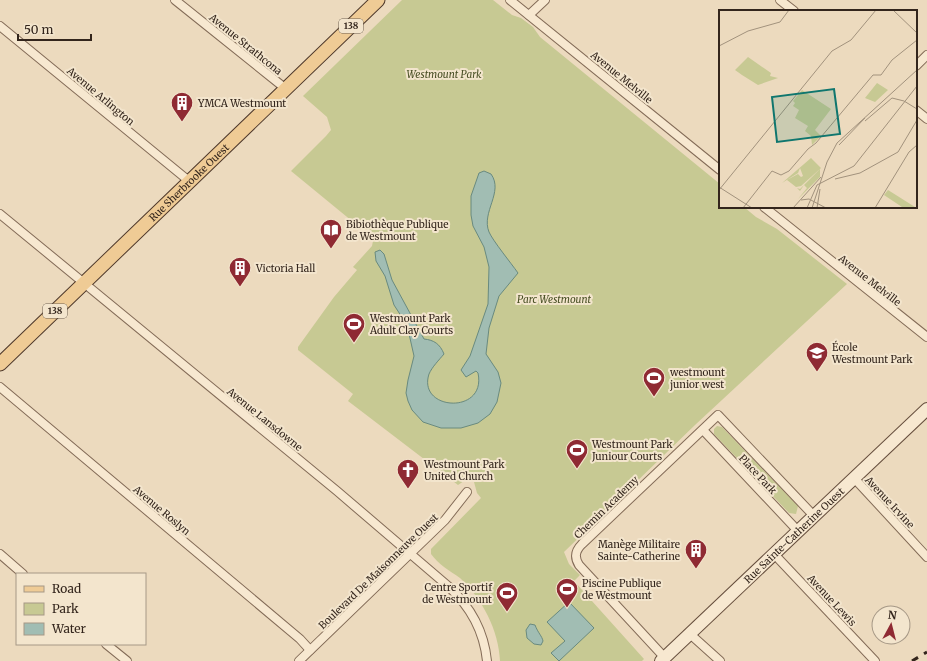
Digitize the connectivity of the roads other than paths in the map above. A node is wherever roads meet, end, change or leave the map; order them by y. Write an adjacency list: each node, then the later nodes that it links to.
1 (175, 0): 11 (street, Avenue Strathcona)
2 (378, 0): 11 (main road, Rue Sherbrooke Ouest / 138)
3 (510, 0): 7 (street, Avenue Melville)
4 (545, 0): 7 (street)
5 (780, 0): 6 (street)
6 (793, 10)
7 (529, 15): 14 (street, Avenue Melville)
8 (0, 26): 15 (street, Avenue Arlington)
9 (927, 55): 10 (street)
10 (917, 65)
11 (286, 89): 15 (main road, Rue Sherbrooke Ouest / 138)
12 (917, 111): 13 (street)
13 (927, 119)
14 (719, 169)
15 (189, 181): 18 (main road, Rue Sherbrooke Ouest / 138)
16 (767, 208): 19 (street, Avenue Melville)
17 (0, 214): 18 (street, Avenue Lansdowne)
18 (84, 283): 20 (main road, Rue Sherbrooke Ouest / 138); 29 (street, Avenue Lansdowne)
19 (927, 337)
20 (0, 364)
21 (0, 387): 36 (street, Avenue Roslyn)
22 (927, 409): 25 (main road, Rue Sainte-Catherine Ouest)
23 (718, 415): 24 (street, Chemin Academy); 27 (street, Place Park)
24 (703, 430): 28 (street, Place Park); 37 (street, Chemin Academy)
25 (854, 478): 27 (main road, Rue Sainte-Catherine Ouest); 32 (street, Avenue Irvine)
26 (467, 492): 29 (street, Boulevard De Maisonneuve Ouest)
27 (814, 516): 28 (main road, Rue Sainte-Catherine Ouest)
28 (798, 531): 31 (main road, Rue Sainte-Catherine Ouest)
29 (411, 553): 36 (street, Boulevard De Maisonneuve Ouest); 40 (street, Avenue Lansdowne)
30 (0, 554): 33 (street)
31 (774, 554): 34 (main road, Rue Sainte-Catherine Ouest); 42 (street, Avenue Lewis)
32 (927, 557)
33 (23, 573)
34 (690, 634): 37 (main road, Rue Sainte-Catherine Ouest); 41 (street)
35 (107, 645): 38 (street)
36 (310, 650): 39 (street, Boulevard De Maisonneuve Ouest)
37 (663, 659)
38 (127, 661)
39 (299, 661)
40 (487, 661)
41 (720, 661)
42 (875, 661)

